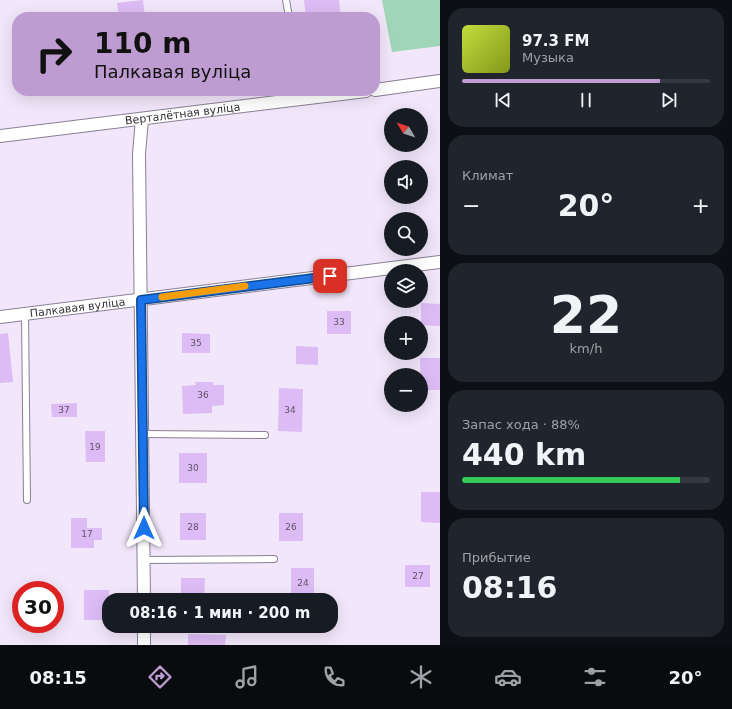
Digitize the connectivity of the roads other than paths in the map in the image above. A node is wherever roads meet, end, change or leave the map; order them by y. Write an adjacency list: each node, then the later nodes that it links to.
1 (286, 0): 2 (lane)
2 (287, 12)
3 (440, 81): 4 (street)
4 (380, 89)
5 (300, 96): 6 (street, Верталётная вуліца)
6 (142, 118): 7 (street, Верталётная вуліца); 9 (street)
7 (0, 136)
8 (440, 262): 9 (street, Палкавая вуліца)
9 (141, 300): 10 (street, Палкавая вуліца); 12 (street)
10 (25, 314): 11 (street, Палкавая вуліца); 14 (lane)
11 (0, 318)
12 (143, 434): 13 (lane); 16 (street)
13 (265, 435)
14 (27, 500)
15 (274, 559): 16 (lane)
16 (144, 560): 17 (street)
17 (144, 593)
18 (144, 633): 19 (street)
19 (144, 645)

